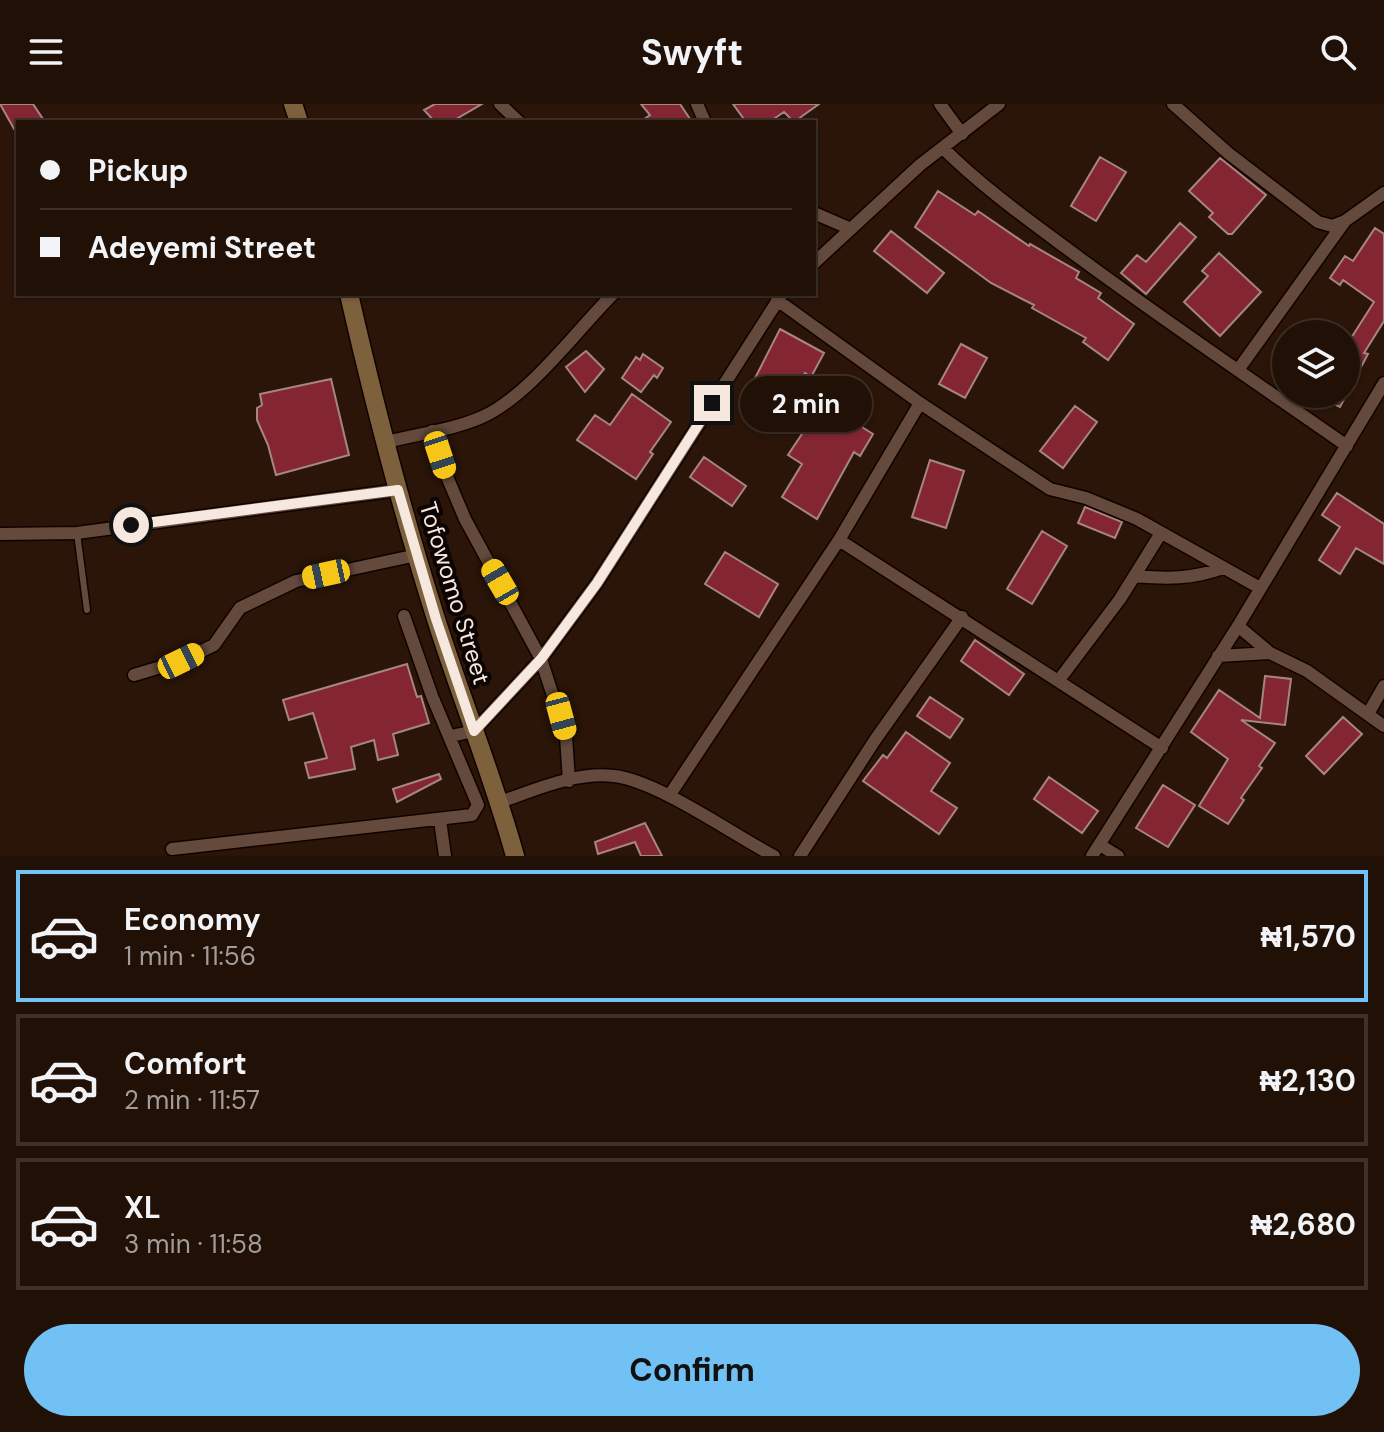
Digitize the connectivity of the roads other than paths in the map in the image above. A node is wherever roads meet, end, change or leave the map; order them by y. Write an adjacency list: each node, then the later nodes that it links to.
1 (500, 104): 5 (street)
2 (940, 104): 6 (street)
3 (999, 104): 6 (street)
4 (1173, 104): 10 (street)
5 (517, 120)
6 (962, 134): 7 (street)
7 (943, 148): 11 (street); 16 (street)
8 (1384, 193): 10 (street)
9 (816, 214): 11 (street)
10 (1345, 221): 16 (street)
11 (851, 229): 12 (street)
12 (816, 261)
13 (350, 296): 20 (street, Tofowomo Street)
14 (611, 296): 19 (street)
15 (780, 297): 18 (street); 37 (street)
16 (1238, 370): 21 (street)
17 (1384, 383): 21 (street)
18 (920, 403): 24 (street); 26 (street)
19 (432, 431): 20 (street); 37 (street)
20 (386, 442): 22 (street, Tofowomo Street)
21 (1347, 446): 30 (street)
22 (398, 490): 23 (street); 27 (street, Tofowomo Street)
23 (77, 533): 25 (street); 31 (lane)
24 (1161, 533): 28 (street); 29 (street)
25 (0, 534)
26 (839, 540): 33 (street); 47 (street)
27 (417, 555): 38 (street); 43 (street, Tofowomo Street)
28 (1223, 568): 29 (street); 30 (street)
29 (1135, 576): 39 (street)
30 (1260, 588): 34 (street)
31 (87, 610)
32 (404, 616): 44 (street)
33 (962, 617): 39 (street); 55 (street)
34 (1238, 626): 35 (street); 36 (street)
35 (1270, 653): 36 (street); 41 (street)
36 (1218, 656): 45 (street)
37 (541, 659): 43 (street); 46 (street)
38 (134, 675)
39 (1059, 680): 45 (street)
40 (1384, 686): 41 (street)
41 (1368, 714): 42 (street)
42 (1384, 726)
43 (474, 731): 44 (street); 48 (street, Tofowomo Street)
44 (451, 736): 49 (street)
45 (1162, 748): 51 (street)
46 (569, 781): 47 (street); 48 (street)
47 (669, 796): 54 (street)
48 (500, 802): 53 (street, Tofowomo Street)
49 (440, 820): 50 (street); 52 (street)
50 (172, 849)
51 (1096, 850): 56 (street)
52 (445, 856)
53 (515, 856)
54 (774, 856)
55 (800, 856)
56 (1118, 856)

